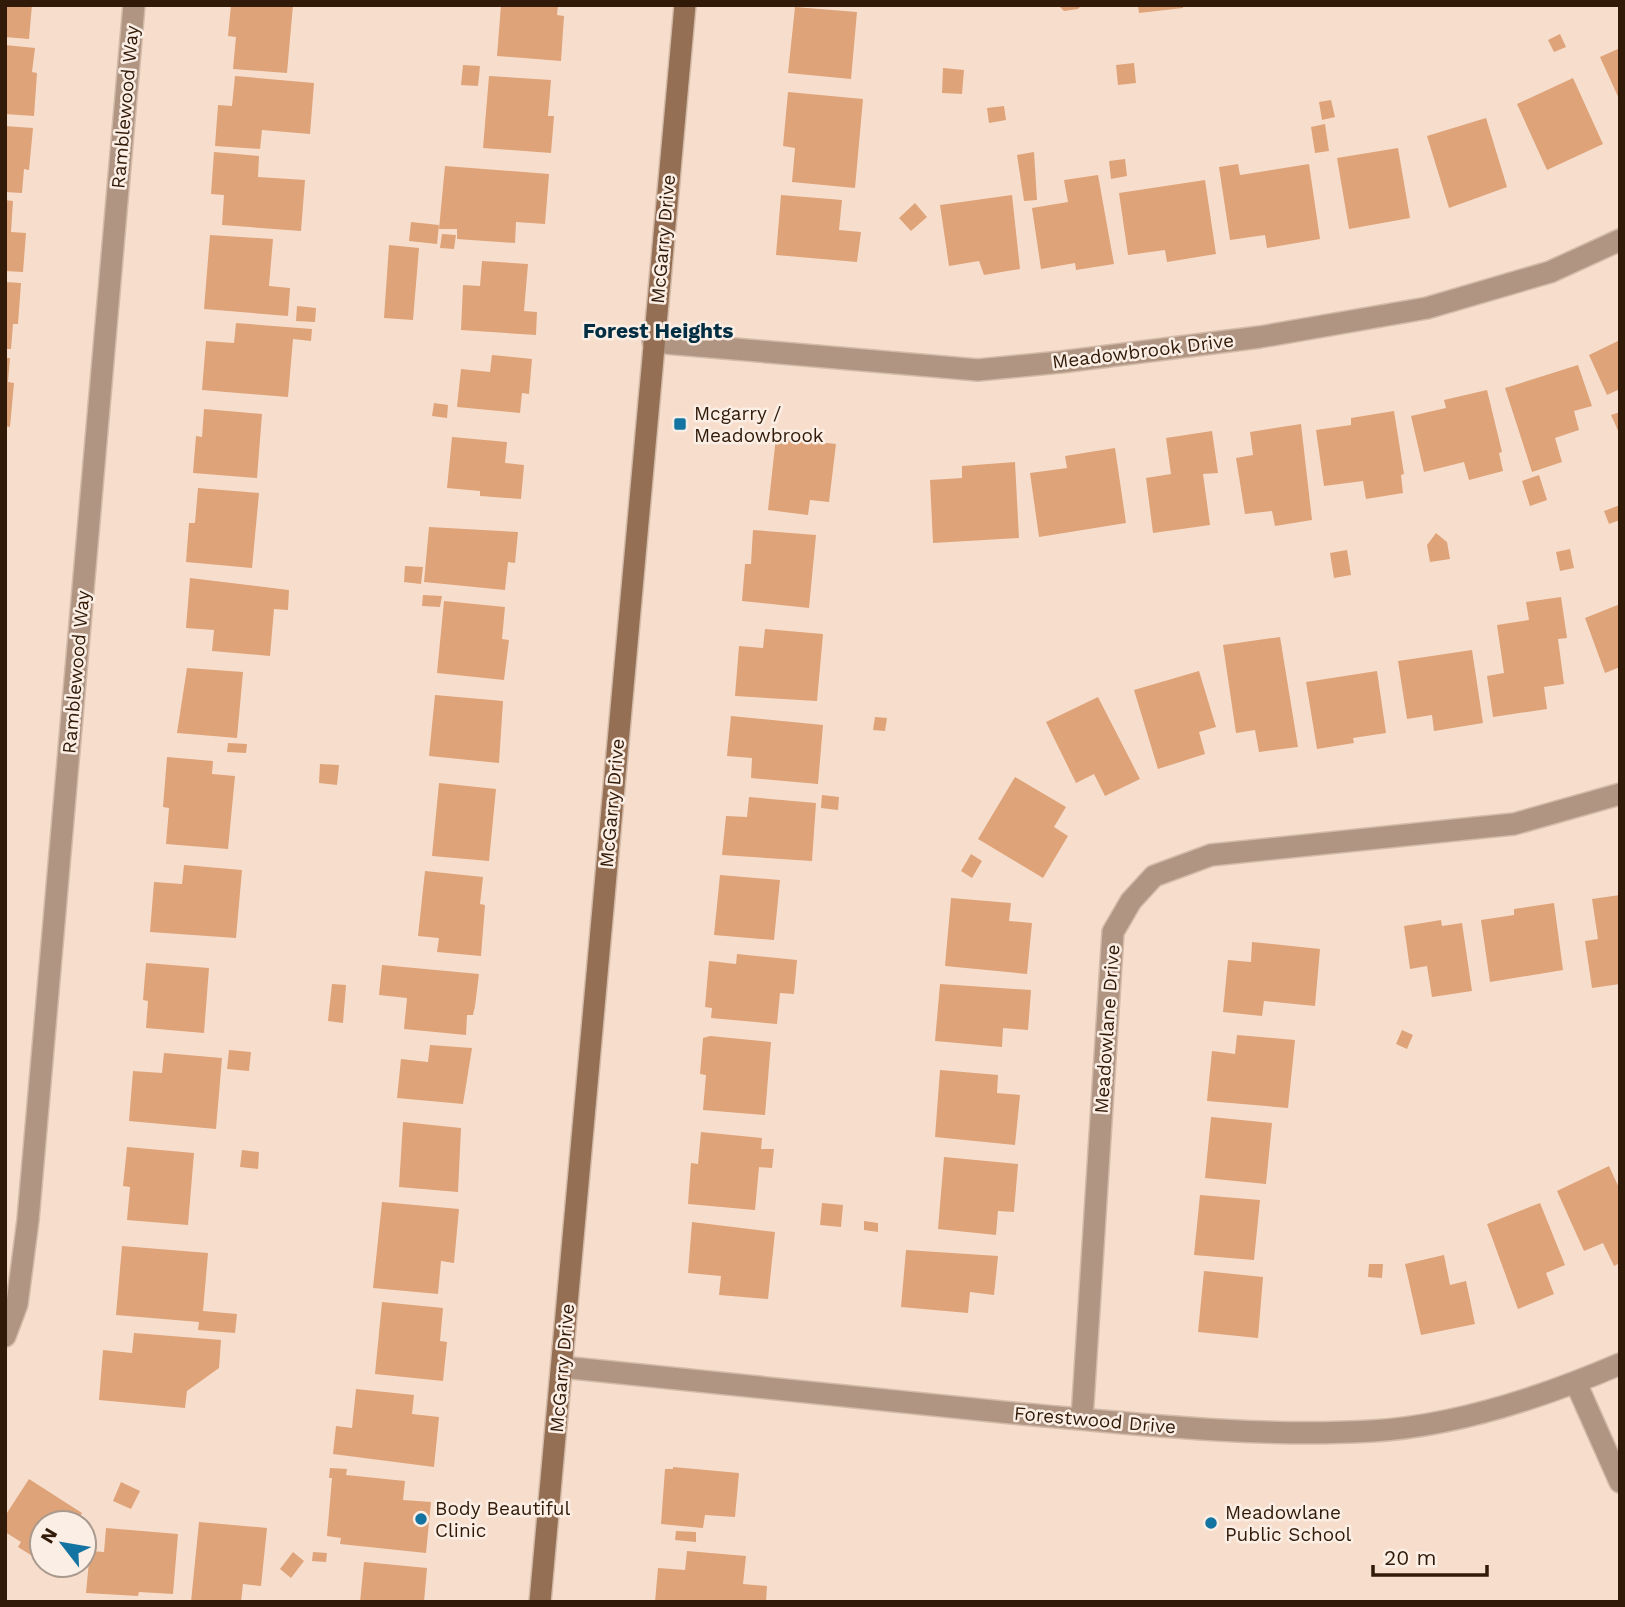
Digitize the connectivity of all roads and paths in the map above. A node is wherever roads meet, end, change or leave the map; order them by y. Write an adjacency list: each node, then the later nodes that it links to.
1 (134, 5): 6 (street, Ramblewood Way)
2 (685, 5): 4 (street, McGarry Drive)
3 (1620, 240): 4 (street, Meadowbrook Drive)
4 (653, 342): 8 (street, McGarry Drive)
5 (1620, 794): 10 (street, Meadowlane Drive)
6 (5, 1336)
7 (1620, 1364): 9 (street, Forestwood Drive)
8 (562, 1367): 10 (street, Forestwood Drive); 12 (street, McGarry Drive)
9 (1576, 1383): 10 (street, Forestwood Drive); 11 (street)
10 (1083, 1419)
11 (1620, 1482)
12 (540, 1602)

